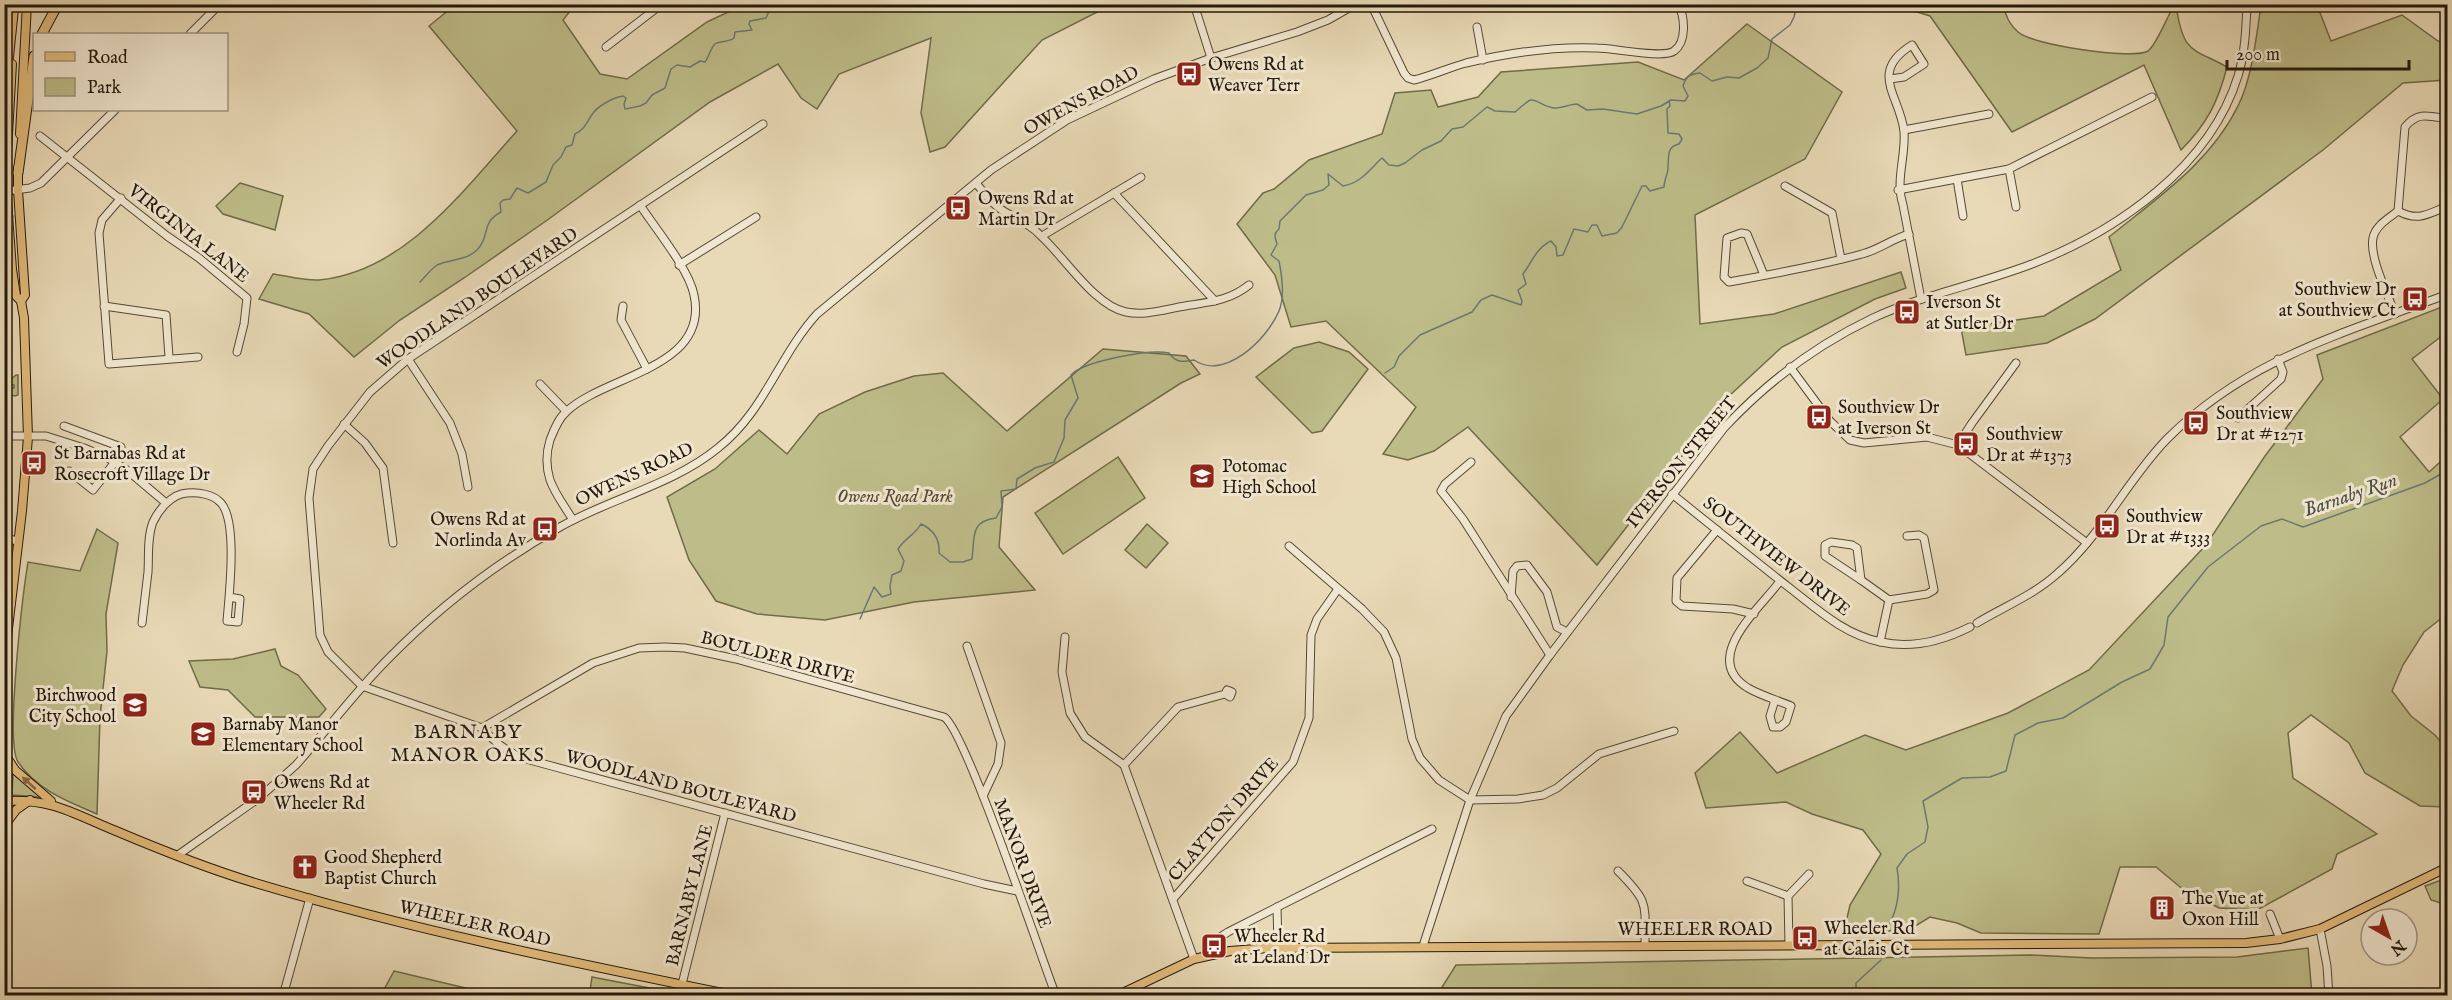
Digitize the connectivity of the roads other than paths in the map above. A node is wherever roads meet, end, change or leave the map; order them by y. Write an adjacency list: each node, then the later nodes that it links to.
1 (15, 4): 20 (highway); 36 (main road)
2 (27, 4): 29 (main road)
3 (58, 4): 12 (highway)
4 (220, 4): 13 (street)
5 (662, 4): 14 (street)
6 (1194, 4): 15 (street)
7 (1356, 4): 15 (street, OWENS ROAD)
8 (1371, 4): 16 (street)
9 (1678, 4): 16 (street)
10 (2247, 4): 53 (street, IVERSON STREET)
11 (1477, 27): 16 (street)
12 (43, 33)
13 (191, 33)
14 (606, 48)
15 (1211, 58): 32 (street, OWENS ROAD)
16 (1483, 60)
17 (33, 63): 29 (highway)
18 (1890, 79): 18 (street); 25 (street)
19 (2152, 97): 28 (street)
20 (4, 100)
21 (114, 111): 27 (street)
22 (1989, 114): 25 (street)
23 (2448, 119): 42 (street)
24 (763, 124): 39 (street, WOODLAND BOULEVARD)
25 (1904, 130): 35 (street)
26 (40, 136): 27 (street, VIRGINIA LANE)
27 (69, 157): 34 (street); 38 (street, VIRGINIA LANE)
28 (2009, 169): 31 (street); 41 (street)
29 (18, 173): 34 (main road)
30 (1141, 177): 37 (street)
31 (1957, 179): 35 (street); 44 (street)
32 (976, 183): 47 (street); 81 (street, OWENS ROAD)
33 (1785, 186): 48 (street)
34 (18, 190): 36 (street); 54 (main road)
35 (1898, 190): 46 (street)
36 (6, 191): 43 (main road)
37 (1114, 193): 47 (street); 55 (street)
38 (121, 198): 56 (street); 59 (street, VIRGINIA LANE)
39 (639, 205): 49 (street); 62 (street, WOODLAND BOULEVARD)
40 (2448, 206): 42 (street)
41 (2016, 207)
42 (2398, 211): 58 (street)
43 (6, 215): 54 (main road)
44 (1963, 216)
45 (756, 217): 49 (street)
46 (1909, 234): 48 (street); 53 (street)
47 (1042, 236): 55 (street)
48 (1841, 259): 50 (street)
49 (679, 265): 66 (street)
50 (1764, 275): 50 (street)
51 (1249, 285): 55 (street)
52 (2448, 294): 58 (street)
53 (1921, 299): 65 (street, IVERSON STREET)
54 (21, 301): 73 (main road)
55 (1215, 301)
56 (104, 306): 60 (street); 60 (street)
57 (623, 306): 66 (street)
58 (2395, 314): 63 (street)
59 (237, 352)
60 (169, 357): 61 (street)
61 (198, 357)
62 (408, 359): 70 (street, WOODLAND BOULEVARD); 78 (street)
63 (2278, 359): 69 (street); 87 (street)
64 (2016, 363): 74 (street)
65 (1790, 367): 74 (street); 79 (street, IVERSON STREET)
66 (647, 369): 68 (street)
67 (540, 384): 68 (street)
68 (566, 411): 81 (street)
69 (2238, 418)
70 (344, 424): 86 (street); 105 (street, WOODLAND BOULEVARD)
71 (64, 426): 75 (street)
72 (4, 436): 73 (street)
73 (28, 437): 75 (street); 85 (main road)
74 (1958, 445): 87 (street)
75 (115, 462): 77 (street); 80 (street)
76 (1471, 462): 93 (street)
77 (69, 471)
78 (468, 487)
79 (1672, 494): 82 (street, SOUTHVIEW DRIVE); 99 (street, IVERSON STREET)
80 (166, 503): 92 (street); 96 (street)
81 (573, 520): 105 (street, OWENS ROAD)
82 (1717, 530): 90 (street, SOUTHVIEW DRIVE); 95 (street)
83 (1907, 536): 94 (street)
84 (4, 538): 85 (street)
85 (18, 541): 104 (main road)
86 (393, 543)
87 (2087, 543): 97 (street)
88 (1288, 546): 91 (street)
89 (1862, 580): 89 (street); 94 (street)
90 (1780, 581): 95 (street); 101 (street, SOUTHVIEW DRIVE)
91 (1338, 589): 115 (street); 129 (street, CLAYTON DRIVE)
92 (229, 597): 92 (street)
93 (1511, 597): 99 (street); 103 (street)
94 (1889, 600): 101 (street)
95 (1754, 614): 107 (street)
96 (142, 623)
97 (1977, 623)
98 (1970, 627): 101 (street, SOUTHVIEW DRIVE)
99 (1567, 632): 103 (street, IVERSON STREET)
100 (1065, 636): 112 (street)
101 (1880, 642)
102 (967, 646): 113 (street)
103 (1550, 655): 115 (street, IVERSON STREET)
104 (4, 662)
105 (362, 686): 108 (street, WOODLAND BOULEVARD); 121 (street, OWENS ROAD)
106 (1225, 694): 112 (street)
107 (1775, 700)
108 (482, 728): 110 (street, BOULDER DRIVE); 118 (street, WOODLAND BOULEVARD)
109 (1674, 731): 115 (street)
110 (960, 742): 113 (street, MANOR DRIVE)
111 (4, 753): 117 (main road, one-way to 111)
112 (1124, 765): 129 (street)
113 (983, 796): 126 (street, MANOR DRIVE)
114 (30, 800): 116 (main road, WHEELER ROAD); 117 (main road, WHEELER ROAD); 119 (main road)
115 (1470, 800): 137 (street, IVERSON STREET)
116 (4, 801)
117 (59, 806): 121 (main road, WHEELER ROAD)
118 (725, 813): 126 (street, WOODLAND BOULEVARD); 140 (street, BARNABY LANE)
119 (4, 826)
120 (1432, 829): 130 (street)
121 (178, 855): 128 (main road, WHEELER ROAD)
122 (2448, 867): 132 (main road, WHEELER ROAD)
123 (1618, 871): 135 (street)
124 (1809, 874): 127 (street)
125 (1747, 881): 127 (street)
126 (1017, 891): 143 (street, MANOR DRIVE)
127 (1788, 896): 136 (street)
128 (310, 898): 140 (main road, WHEELER ROAD); 141 (street)
129 (1173, 899): 139 (street)
130 (1277, 907): 134 (street); 138 (street)
131 (2270, 914): 133 (street)
132 (2320, 929): 133 (main road, WHEELER ROAD); 145 (street)
133 (2280, 939): 136 (main road, WHEELER ROAD)
134 (1208, 945)
135 (1645, 945): 136 (main road, WHEELER ROAD); 137 (main road, WHEELER ROAD)
136 (1789, 945)
137 (1424, 946): 138 (main road, WHEELER ROAD)
138 (1278, 947): 139 (main road, WHEELER ROAD)
139 (1194, 959): 144 (main road, WHEELER ROAD)
140 (682, 984): 142 (main road, WHEELER ROAD)
141 (283, 996)
142 (738, 996)
143 (1056, 996)
144 (1116, 996)
145 (2328, 996)

